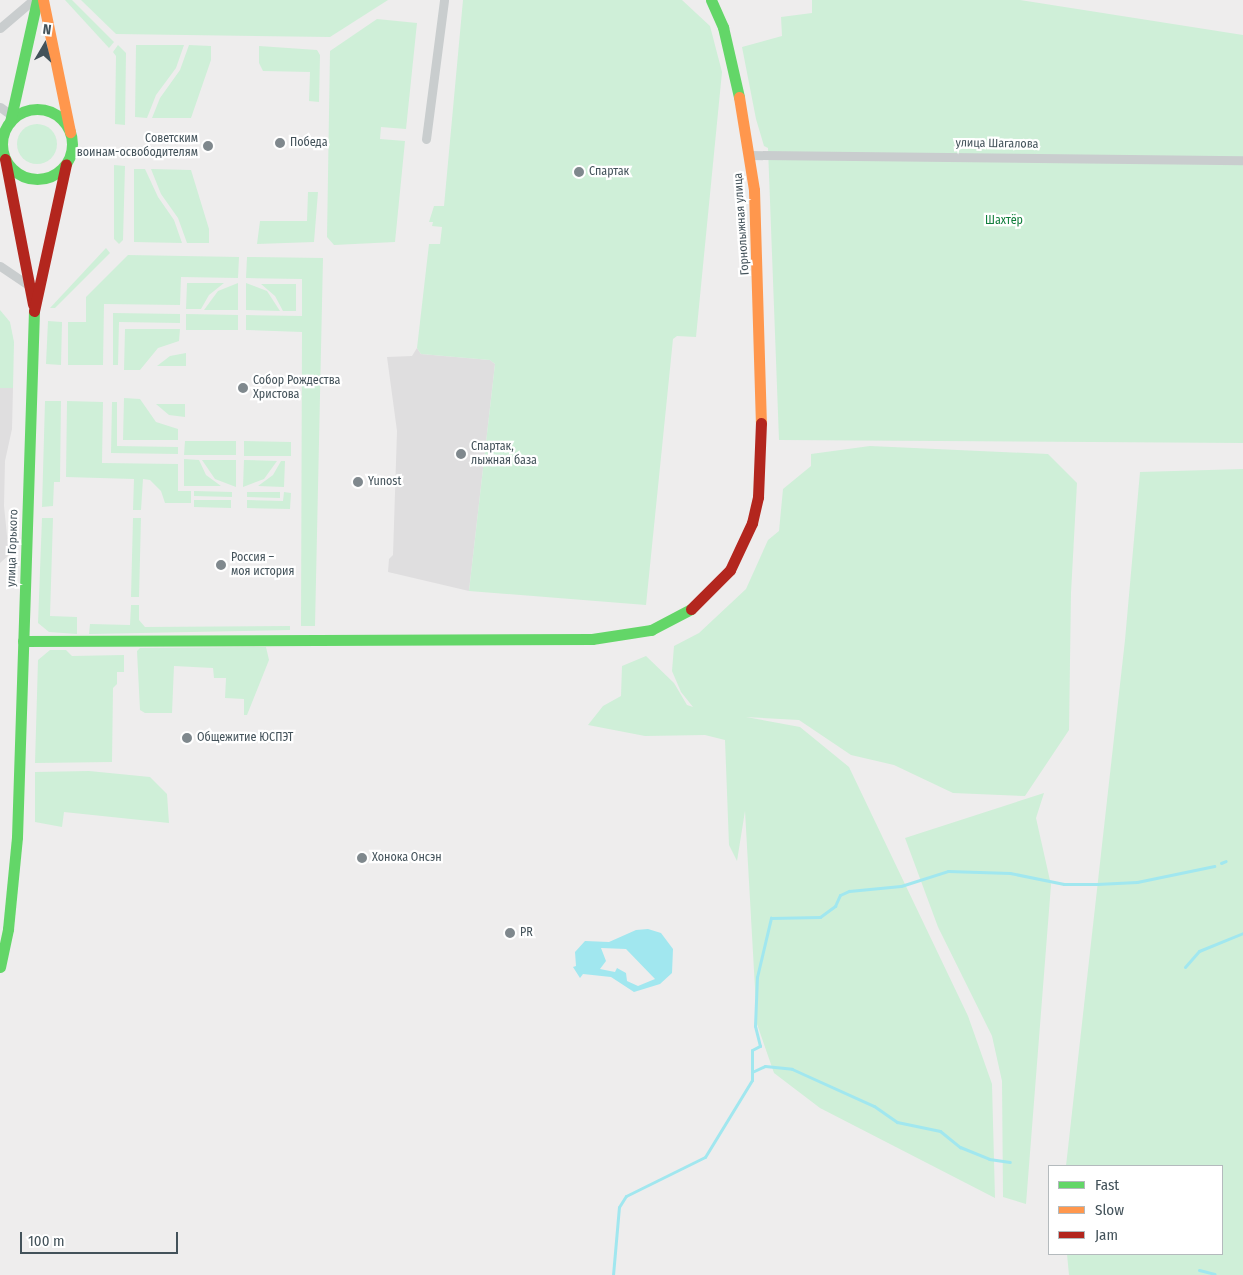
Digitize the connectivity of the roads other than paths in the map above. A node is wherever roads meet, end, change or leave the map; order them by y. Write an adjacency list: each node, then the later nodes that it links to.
1 (35, 0): 5 (street); 7 (main road)
2 (43, 0): 8 (main road)
3 (444, 0): 9 (street)
4 (711, 0): 10 (main road, Горнолыжная улица)
5 (0, 28)
6 (0, 107): 7 (street)
7 (7, 121): 8 (main road); 11 (main road)
8 (70, 132): 13 (main road)
9 (426, 139)
10 (750, 155): 12 (street, улица Шагалова); 17 (main road, Горнолыжная улица)
11 (2, 158): 13 (main road); 15 (main road, улица Горького)
12 (1243, 160)
13 (66, 164): 16 (main road, улица Горького)
14 (0, 266): 15 (street)
15 (30, 286): 16 (main road, улица Горького)
16 (34, 309): 17 (main road, улица Горького)
17 (23, 641): 18 (main road, улица Горького)
18 (0, 967)

